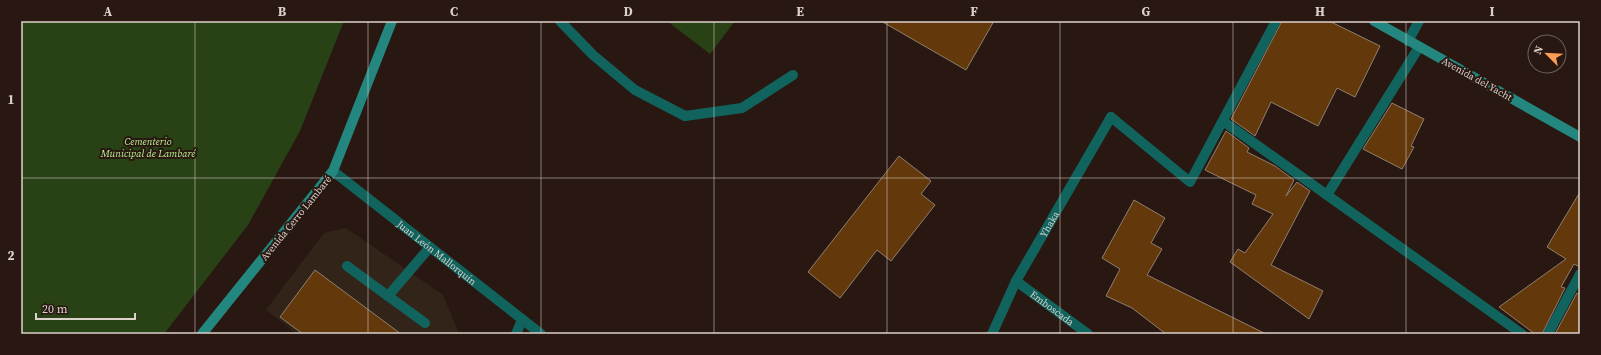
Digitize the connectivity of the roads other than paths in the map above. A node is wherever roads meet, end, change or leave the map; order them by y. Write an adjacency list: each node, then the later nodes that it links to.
1 (392, 21): 11 (main road, Avenida Cerro Lambaré)
2 (560, 21): 8 (street)
3 (1276, 21): 9 (street)
4 (1374, 21): 6 (main road, Avenida del Yacht)
5 (1419, 21): 6 (street)
6 (1408, 41): 7 (main road, Avenida del Yacht)
7 (1419, 47): 10 (main road, Avenida del Yacht); 12 (street)
8 (793, 75)
9 (1223, 121): 12 (street); 16 (street, Yhaka)
10 (1580, 137)
11 (333, 171): 13 (street, Juan León Mallorquín); 20 (main road, Avenida Cerro Lambaré)
12 (1327, 195): 25 (street)
13 (430, 247): 17 (street); 18 (street, Juan León Mallorquín)
14 (347, 266): 17 (street)
15 (1580, 274): 26 (street)
16 (1016, 281): 23 (street, Yhaka); 24 (street, Emboscada)
17 (388, 296): 19 (street)
18 (522, 320): 21 (street); 22 (street, Juan León Mallorquín)
19 (425, 323)
20 (202, 334)
21 (516, 334)
22 (541, 334)
23 (992, 334)
24 (1088, 334)
25 (1522, 334)
26 (1548, 334)

